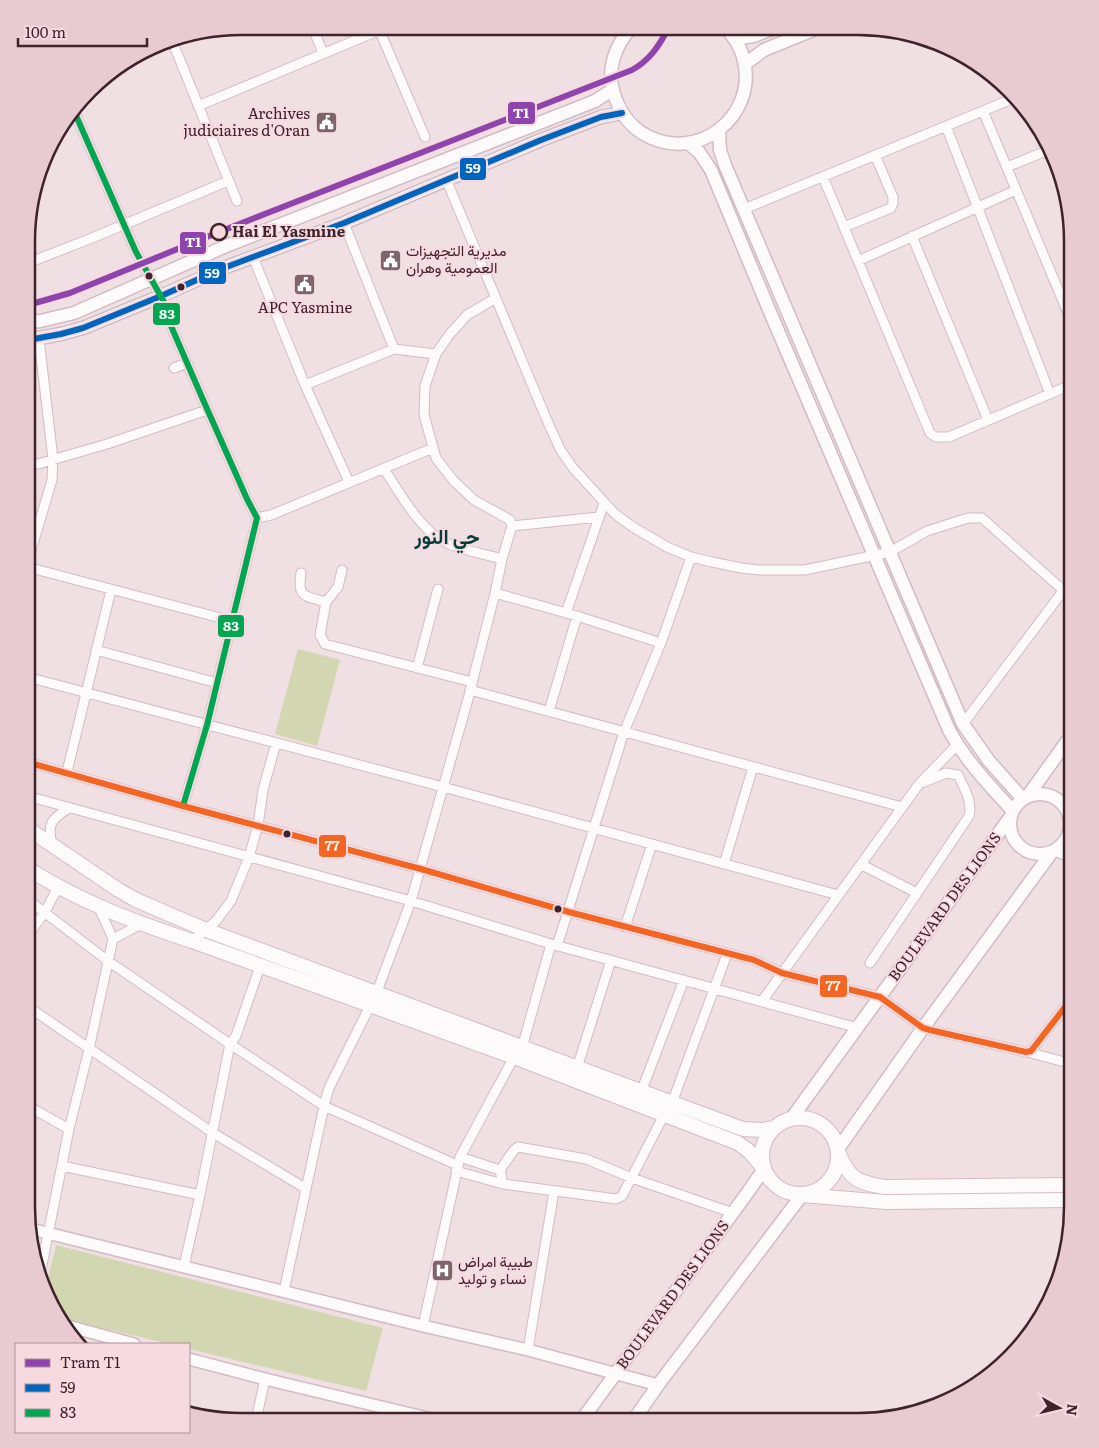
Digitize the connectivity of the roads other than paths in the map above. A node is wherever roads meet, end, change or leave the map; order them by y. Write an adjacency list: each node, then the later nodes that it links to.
1 (316, 35): 10 (street)
2 (363, 35): 10 (street)
3 (382, 35): 20 (street)
4 (624, 35): 12 (main road)
5 (732, 35): 8 (main road)
6 (755, 35): 8 (main road)
7 (801, 35): 11 (main road)
8 (735, 39): 11 (main road)
9 (174, 47): 14 (street)
10 (323, 53): 14 (street)
11 (745, 64): 19 (main road)
12 (612, 90): 16 (main road); 39 (main road)
13 (1009, 100): 15 (street)
14 (198, 106): 27 (street)
15 (983, 111): 18 (street); 24 (street)
16 (622, 113): 21 (main road); 26 (main road)
17 (77, 117): 33 (street)
18 (946, 126): 23 (street); 30 (street)
19 (719, 130): 21 (main road); 31 (main road)
20 (425, 137)
21 (688, 143): 66 (main road)
22 (1044, 152): 24 (street)
23 (876, 155): 25 (street); 34 (street)
24 (1007, 167): 28 (street)
25 (823, 176): 31 (street); 34 (street)
26 (446, 179): 32 (main road); 41 (street)
27 (228, 181): 29 (street); 33 (street)
28 (1016, 190): 30 (street); 42 (street)
29 (236, 201)
30 (977, 207): 35 (street); 52 (street)
31 (744, 209): 65 (main road)
32 (344, 223): 36 (main road); 45 (street)
33 (124, 224): 37 (street); 39 (street)
34 (844, 227): 38 (street)
35 (912, 236): 38 (street); 54 (street)
36 (253, 257): 40 (main road); 50 (street)
37 (35, 260)
38 (858, 260): 54 (street)
39 (152, 278): 40 (street); 43 (main road)
40 (161, 296): 44 (main road); 48 (street)
41 (496, 298): 47 (street); 60 (street)
42 (1064, 304)
43 (35, 321)
44 (35, 340)
45 (394, 349): 47 (street); 50 (street)
46 (35, 352): 56 (street)
47 (436, 354): 55 (street)
48 (187, 363): 49 (street); 53 (street)
49 (174, 368)
50 (305, 385): 59 (street)
51 (1064, 388): 52 (street)
52 (1050, 394): 54 (street)
53 (207, 410): 56 (street); 62 (street)
54 (988, 420)
55 (433, 448): 58 (street); 63 (street)
56 (53, 459): 57 (street); 64 (street)
57 (35, 464)
58 (384, 469): 59 (street); 68 (street)
59 (349, 482): 62 (street)
60 (604, 502): 61 (street); 67 (street)
61 (599, 517): 63 (street); 77 (street)
62 (257, 518): 79 (street)
63 (512, 526): 68 (street)
64 (35, 541)
65 (890, 552): 66 (street); 74 (street); 89 (main road)
66 (874, 555): 67 (street); 92 (main road)
67 (691, 557): 80 (street)
68 (502, 559): 75 (street)
69 (35, 568): 73 (street)
70 (342, 570): 76 (street)
71 (301, 573): 76 (street)
72 (438, 589): 82 (street)
73 (111, 590): 79 (street); 81 (street)
74 (1063, 591): 89 (street)
75 (495, 593): 77 (street); 85 (street)
76 (326, 602): 82 (street)
77 (566, 612): 78 (street)
78 (578, 616): 80 (street); 87 (street)
79 (232, 621): 84 (street)
80 (660, 643): 90 (street)
81 (96, 650): 84 (street); 86 (street)
82 (417, 668): 85 (street)
83 (35, 679): 86 (street)
84 (217, 684): 88 (street)
85 (471, 686): 87 (street); 98 (street)
86 (85, 693): 88 (street); 96 (street)
87 (549, 711): 90 (street)
88 (207, 724): 91 (street); 101 (street)
89 (963, 724): 100 (main road)
90 (624, 732): 95 (street); 107 (street)
91 (276, 743): 98 (street); 106 (street)
92 (957, 744): 97 (street); 105 (main road)
93 (1064, 744): 100 (main road)
94 (35, 764): 96 (street)
95 (753, 767): 102 (street); 115 (street)
96 (67, 772): 101 (street)
97 (919, 784): 102 (street); 120 (street)
98 (443, 787): 107 (street); 117 (street)
99 (35, 798): 104 (street)
100 (1025, 798): 103 (main road); 105 (main road)
101 (183, 806): 106 (street)
102 (902, 807): 116 (street)
103 (1064, 807)
104 (69, 808): 111 (street); 114 (street)
105 (1012, 814): 112 (main road); 142 (main road, BOULEVARD DES LIONS)
106 (258, 825): 114 (street); 117 (street)
107 (593, 828): 110 (street); 126 (street)
108 (35, 834): 111 (main road)
109 (1064, 843): 112 (main road)
110 (652, 844): 115 (street); 129 (street)
111 (52, 846): 130 (main road)
112 (1054, 851): 113 (main road); 148 (main road)
113 (1064, 854)
114 (249, 857): 122 (street); 130 (street)
115 (724, 864): 121 (street)
116 (862, 864): 120 (street); 121 (street)
117 (421, 869): 122 (street); 126 (street)
118 (35, 873): 119 (main road)
119 (58, 887): 124 (main road); 125 (street)
120 (917, 893): 137 (street)
121 (838, 895): 139 (street)
122 (411, 901): 133 (street); 143 (street)
123 (35, 904): 125 (street)
124 (99, 908): 127 (main road); 131 (street)
125 (45, 912): 128 (street); 136 (street)
126 (569, 912): 129 (street); 133 (street)
127 (141, 924): 131 (street); 132 (main road)
128 (35, 925)
129 (625, 927): 134 (street)
130 (206, 930): 132 (street); 143 (main road)
131 (113, 939): 136 (street)
132 (192, 941): 138 (main road)
133 (554, 945): 135 (street); 152 (street)
134 (727, 954): 139 (street); 141 (street)
135 (611, 960): 140 (street); 154 (street)
136 (108, 961): 149 (street); 150 (street)
137 (870, 964)
138 (260, 966): 143 (main road); 149 (street)
139 (782, 973): 142 (street); 144 (street)
140 (684, 980): 141 (street); 155 (street)
141 (714, 988): 144 (street); 157 (street)
142 (880, 998): 147 (main road, BOULEVARD DES LIONS); 148 (street)
143 (373, 1000): 152 (main road); 156 (street)
144 (762, 1001): 147 (street)
145 (1064, 1009): 151 (street)
146 (35, 1012): 150 (street)
147 (858, 1028): 159 (main road, BOULEVARD DES LIONS)
148 (924, 1028): 151 (street); 163 (main road)
149 (230, 1044): 156 (street); 162 (street)
150 (89, 1049): 161 (street); 162 (street)
151 (1026, 1052): 153 (street)
152 (518, 1053): 154 (main road); 157 (main road); 164 (street)
153 (1064, 1062)
154 (577, 1068): 155 (main road)
155 (641, 1092): 157 (main road)
156 (324, 1106): 164 (street); 171 (street)
157 (668, 1109): 160 (main road); 166 (main road); 168 (street)
158 (35, 1110): 161 (street)
159 (791, 1118): 160 (main road); 163 (main road)
160 (774, 1128): 166 (main road)
161 (69, 1129): 165 (street)
162 (213, 1134): 171 (street); 173 (street)
163 (838, 1152): 170 (main road); 174 (main road)
164 (458, 1164): 167 (street); 169 (street); 182 (street)
165 (62, 1166): 173 (street); 178 (street)
166 (764, 1168): 174 (main road); 176 (main road, BOULEVARD DES LIONS)
167 (500, 1170): 168 (street); 169 (street)
168 (632, 1178): 172 (street); 176 (street)
169 (503, 1184): 172 (street)
170 (1064, 1185)
171 (306, 1188): 181 (street)
172 (554, 1191): 185 (street)
173 (200, 1195): 180 (street)
174 (802, 1195): 175 (main road); 189 (main road)
175 (1064, 1200)
176 (733, 1213): 187 (main road, BOULEVARD DES LIONS)
177 (36, 1230): 178 (street)
178 (48, 1233): 179 (street); 180 (street)
179 (43, 1262)
180 (184, 1266): 181 (street)
181 (284, 1291): 182 (street)
182 (423, 1326): 185 (street)
183 (76, 1329): 184 (street)
184 (130, 1343)
185 (528, 1350): 187 (street)
186 (190, 1359): 188 (street)
187 (615, 1373): 189 (street); 192 (main road, BOULEVARD DES LIONS)
188 (265, 1379): 190 (street); 191 (street)
189 (658, 1385): 193 (main road)
190 (258, 1413)
191 (398, 1413)
192 (587, 1413)
193 (639, 1413)

